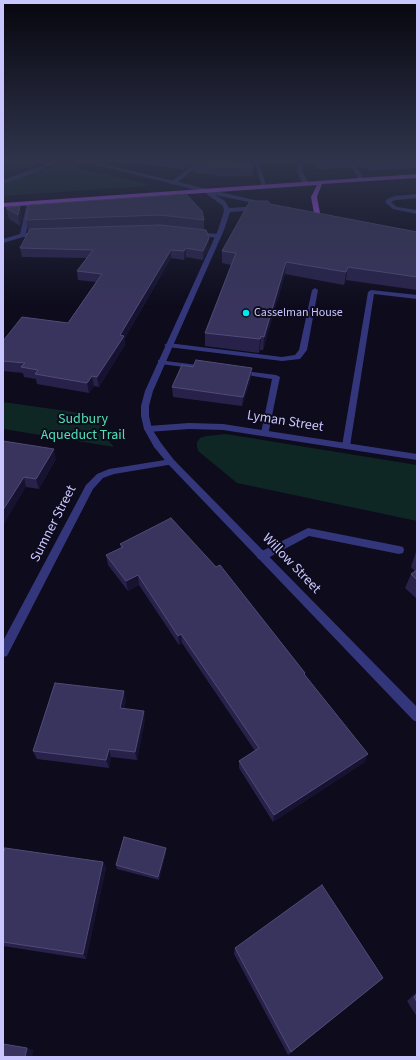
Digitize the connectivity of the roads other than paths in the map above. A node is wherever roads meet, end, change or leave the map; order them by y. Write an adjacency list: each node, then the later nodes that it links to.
1 (29, 209): 11 (street)
2 (234, 209): 5 (street)
3 (314, 209): 7 (main road)
4 (401, 209): 6 (street)
5 (227, 210): 12 (street)
6 (417, 212)
7 (314, 213): 8 (street)
8 (324, 215)
9 (188, 233): 12 (street)
10 (46, 234): 11 (street)
11 (23, 235): 13 (street)
12 (218, 236): 16 (street)
13 (3, 241)
14 (315, 290): 16 (street)
15 (417, 297): 22 (street)
16 (168, 346): 17 (street)
17 (161, 362): 18 (street); 20 (street)
18 (214, 369)
19 (229, 371): 21 (street)
20 (148, 429): 21 (street, Lyman Street); 24 (street, Willow Street)
21 (265, 433): 22 (street, Lyman Street)
22 (346, 446): 23 (street, Lyman Street)
23 (417, 457)
24 (171, 462): 26 (street, Willow Street); 27 (street, Sumner Street)
25 (399, 550): 26 (street)
26 (262, 556): 28 (street, Willow Street)
27 (3, 652)
28 (417, 716)

